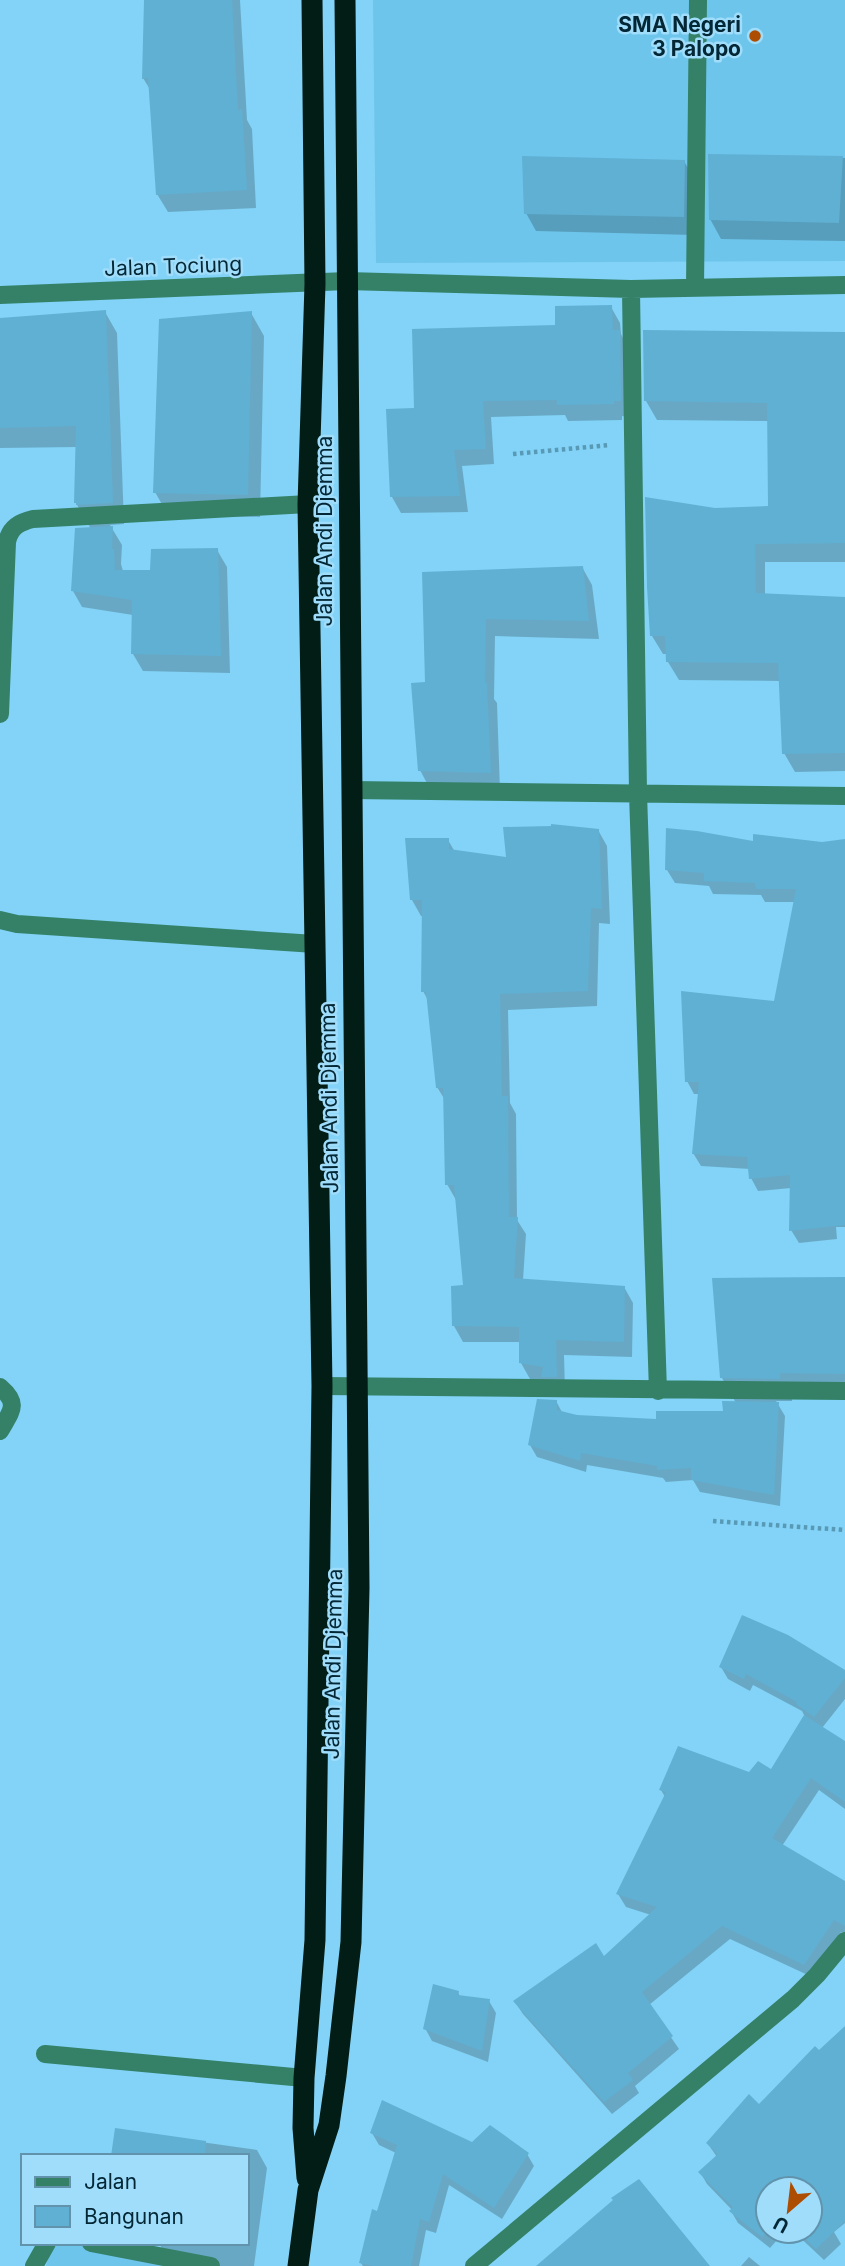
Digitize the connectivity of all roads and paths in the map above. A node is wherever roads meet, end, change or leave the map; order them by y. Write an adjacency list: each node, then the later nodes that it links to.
1 (312, 0): 5 (highway, Jalan Andi Djemma)
2 (345, 0): 4 (highway, Jalan Andi Djemma)
3 (698, 0): 7 (street)
4 (347, 281): 5 (street, Jalan Tociung); 8 (street, Jalan Tociung); 14 (highway, Jalan Andi Djemma)
5 (315, 284): 9 (street, Jalan Tociung); 12 (highway, Jalan Andi Djemma)
6 (845, 285): 7 (street, Jalan Tociung)
7 (695, 288): 8 (street, Jalan Tociung)
8 (631, 289): 10 (street)
9 (0, 295)
10 (632, 444): 11 (path); 15 (street)
11 (513, 454)
12 (308, 504): 13 (street); 18 (highway, Jalan Andi Djemma)
13 (0, 713)
14 (351, 790): 15 (street); 20 (highway, Jalan Andi Djemma)
15 (638, 793): 16 (street); 22 (street)
16 (845, 796)
17 (0, 920): 18 (street)
18 (315, 944): 19 (highway, Jalan Andi Djemma)
19 (322, 1386): 20 (street); 27 (highway, Jalan Andi Djemma)
20 (356, 1386): 22 (street); 29 (highway, Jalan Andi Djemma)
21 (0, 1387): 24 (street)
22 (658, 1391): 23 (street)
23 (845, 1391)
24 (0, 1431)
25 (713, 1521): 26 (path)
26 (845, 1530)
27 (316, 1940): 29 (highway); 31 (highway, Jalan Andi Djemma)
28 (845, 1941): 38 (street)
29 (351, 1942): 32 (highway, Jalan Andi Djemma)
30 (45, 2054): 31 (street)
31 (304, 2078): 32 (highway, Jalan Andi Djemma)
32 (308, 2190): 37 (highway, Jalan Andi Djemma)
33 (46, 2245): 35 (street)
34 (101, 2245): 36 (street)
35 (34, 2266)
36 (211, 2266)
37 (298, 2266)
38 (474, 2266)

